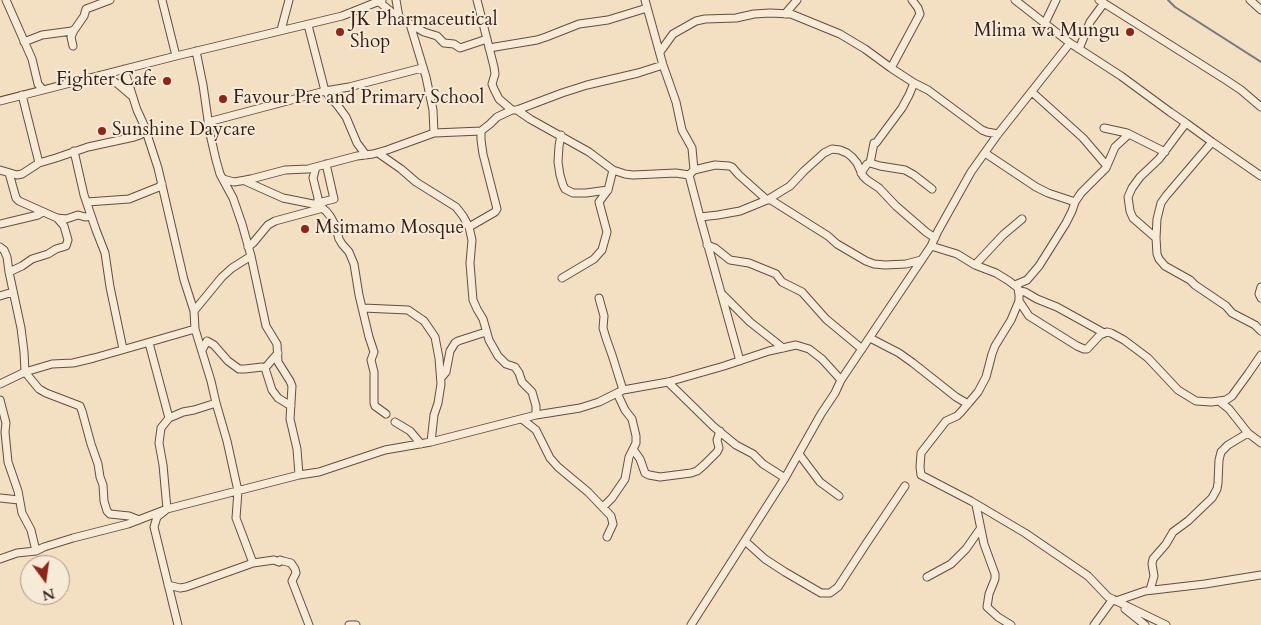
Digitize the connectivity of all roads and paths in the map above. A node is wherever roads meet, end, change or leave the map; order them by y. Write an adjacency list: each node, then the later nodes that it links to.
1 (6, 0): 25 (street)
2 (110, 0): 22 (street)
3 (162, 0): 32 (street)
4 (289, 0): 23 (street)
5 (396, 0): 18 (street)
6 (477, 0): 24 (street)
7 (645, 0): 15 (street)
8 (797, 0): 17 (street)
9 (912, 0): 35 (street)
10 (1015, 0): 19 (street)
11 (1056, 0): 19 (street)
12 (1250, 0): 16 (street)
13 (379, 1): 18 (street); 21 (street)
14 (1101, 2): 29 (street); 46 (street)
15 (647, 8): 28 (street); 31 (street)
16 (1261, 10)
17 (786, 14): 31 (street); 35 (street)
18 (400, 17): 20 (street)
19 (1045, 22): 26 (street)
20 (410, 24): 24 (street); 34 (street)
21 (308, 25): 23 (street); 40 (street)
22 (74, 30): 25 (street); 27 (street)
23 (281, 30): 30 (street)
24 (487, 39): 28 (street)
25 (24, 42): 39 (street)
26 (1070, 43): 29 (street); 41 (street)
27 (73, 46)
28 (489, 48): 44 (street)
29 (1079, 49): 50 (street)
30 (196, 51): 32 (street); 49 (street)
31 (660, 52): 33 (street)
32 (176, 56): 36 (street)
33 (663, 65): 47 (street); 73 (street)
34 (422, 68): 40 (street); 55 (street)
35 (891, 68): 38 (street)
36 (124, 69): 37 (street); 43 (street)
37 (102, 75): 39 (street); 43 (street)
38 (914, 83): 54 (street); 67 (street)
39 (43, 90): 42 (street)
40 (325, 91): 49 (street); 65 (street)
41 (1032, 92): 56 (street); 69 (street)
42 (22, 95): 45 (street); 66 (street)
43 (133, 97): 52 (street)
44 (500, 100): 47 (street); 48 (street)
45 (0, 101)
46 (1261, 107)
47 (515, 110): 48 (street); 58 (street)
48 (497, 117): 53 (street)
49 (208, 122): 77 (street)
50 (1186, 122): 59 (street); 62 (street)
51 (1104, 128): 57 (street)
52 (145, 130): 61 (street); 79 (street)
53 (481, 131): 55 (street); 92 (street)
54 (984, 131): 56 (street); 60 (street)
55 (434, 133): 63 (street)
56 (998, 134): 60 (street)
57 (1129, 134): 62 (street); 69 (street)
58 (561, 135): 72 (street); 81 (street)
59 (1212, 142): 76 (street); 94 (street)
60 (991, 144): 64 (street)
61 (74, 152): 66 (street); 83 (street)
62 (1165, 152): 94 (street)
63 (378, 153): 65 (street); 92 (street)
64 (985, 153): 84 (street); 93 (street)
65 (366, 155): 68 (street)
66 (39, 163): 75 (street)
67 (870, 163): 74 (street); 80 (street)
68 (326, 164): 70 (street); 85 (street)
69 (1107, 166): 84 (street)
70 (316, 167): 78 (street); 85 (street)
71 (0, 170): 75 (street)
72 (613, 170): 73 (street); 81 (street)
73 (691, 172): 82 (street); 89 (street)
74 (861, 172): 82 (street); 93 (street)
75 (10, 173): 86 (street)
76 (1261, 176)
77 (223, 179): 78 (street); 98 (street)
78 (244, 181): 85 (street)
79 (162, 184): 83 (street); 113 (street)
80 (932, 189)
81 (608, 190): 103 (street)
82 (767, 200): 89 (street); 100 (street)
83 (87, 202): 87 (street)
84 (1075, 202): 105 (street)
85 (319, 205): 98 (street); 112 (street)
86 (43, 212): 88 (street); 91 (street)
87 (91, 216): 88 (street); 121 (street)
88 (57, 218): 102 (street)
89 (700, 218): 95 (street)
90 (1022, 220): 101 (street)
91 (0, 224)
92 (468, 227): 115 (street)
93 (935, 238): 96 (street)
94 (1156, 238): 116 (street)
95 (707, 245): 107 (street); 122 (street)
96 (931, 246): 100 (street); 101 (street)
97 (0, 247): 102 (street)
98 (248, 247): 99 (street)
99 (250, 256): 113 (street); 124 (street)
100 (921, 260): 118 (street)
101 (975, 264): 105 (street)
102 (9, 272): 106 (street)
103 (562, 278)
104 (1261, 287): 110 (street)
105 (1017, 288): 111 (street); 117 (street)
106 (13, 292): 108 (street); 128 (street)
107 (721, 292): 120 (street); 126 (street)
108 (0, 296)
109 (599, 298): 133 (street)
110 (1261, 298)
111 (1018, 301): 117 (street); 138 (street)
112 (362, 308): 129 (street); 141 (street)
113 (194, 311): 114 (street)
114 (195, 330): 119 (street); 123 (street)
115 (486, 332): 129 (street); 142 (street)
116 (1261, 332)
117 (1104, 333): 136 (street)
118 (870, 338): 122 (street); 138 (street)
119 (149, 343): 121 (street); 143 (street)
120 (783, 348): 126 (street); 130 (street)
121 (123, 349): 128 (street)
122 (862, 349): 130 (street)
123 (202, 350): 127 (street); 137 (street)
124 (278, 353): 127 (street); 139 (street)
125 (1261, 355): 134 (street)
126 (740, 362): 131 (street)
127 (265, 368): 139 (street)
128 (25, 372): 132 (street); 164 (street)
129 (441, 378): 148 (street)
130 (841, 380): 152 (street)
131 (668, 382): 133 (street); 146 (street)
132 (0, 384)
133 (620, 392): 142 (street); 151 (street)
134 (1232, 396): 136 (street); 140 (street)
135 (0, 400): 153 (street)
136 (1219, 402): 140 (street)
137 (216, 403): 143 (street); 157 (street)
138 (968, 404): 161 (street)
139 (291, 406): 154 (street)
140 (1229, 409): 147 (street)
141 (386, 414)
142 (536, 415): 144 (street)
143 (169, 418): 163 (street)
144 (522, 419): 148 (street); 162 (street)
145 (395, 422): 150 (street)
146 (720, 431): 151 (street); 155 (street)
147 (1248, 433): 149 (street); 176 (street)
148 (432, 442): 150 (street)
149 (1261, 443)
150 (421, 444): 154 (street)
151 (633, 449): 162 (street)
152 (799, 454): 155 (street); 158 (street)
153 (4, 456): 160 (street)
154 (299, 475): 157 (street)
155 (784, 478): 168 (street)
156 (905, 486): 168 (street)
157 (238, 492): 163 (street); 171 (street)
158 (839, 496)
159 (0, 498): 160 (street)
160 (19, 500): 169 (street)
161 (976, 505): 166 (street); 178 (street)
162 (603, 507): 167 (street)
163 (168, 509): 164 (street); 165 (street)
164 (141, 520): 165 (street); 169 (street)
165 (154, 527): 174 (street)
166 (980, 529): 173 (street); 184 (street)
167 (607, 537)
168 (745, 541): 183 (street)
169 (36, 551): 170 (street)
170 (0, 559)
171 (253, 563): 175 (street); 180 (street)
172 (1261, 575): 176 (street)
173 (927, 577)
174 (168, 585): 175 (street); 177 (street)
175 (180, 588): 177 (street)
176 (1150, 590): 178 (street)
177 (172, 598): 179 (street)
178 (1116, 601): 185 (street); 186 (street); 187 (street)
179 (178, 625)
180 (309, 625)
181 (349, 625): 182 (street)
182 (356, 625)
183 (691, 625)
184 (1011, 625)
185 (1094, 625)
186 (1145, 625)
187 (1166, 625)

